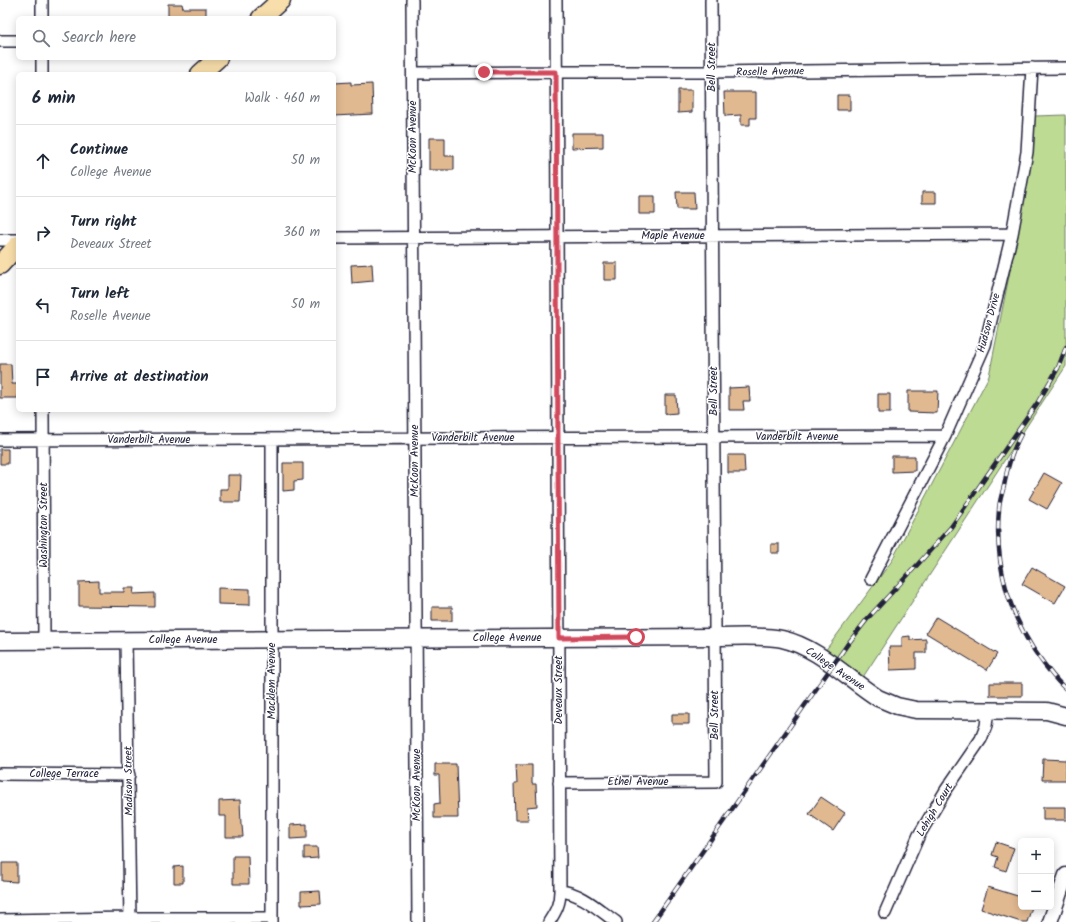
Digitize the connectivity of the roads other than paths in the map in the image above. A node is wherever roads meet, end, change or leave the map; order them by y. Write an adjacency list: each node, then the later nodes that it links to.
1 (42, 0): 6 (street)
2 (281, 0): 7 (main road)
3 (412, 0): 18 (street, McKoon Avenue)
4 (556, 0): 16 (street, Deveaux Street)
5 (712, 0): 17 (street, Bell Street)
6 (42, 16)
7 (263, 16)
8 (0, 41): 9 (street)
9 (16, 41)
10 (42, 60): 14 (street)
11 (216, 60): 15 (main road)
12 (1032, 68): 13 (street, Roselle Avenue); 17 (street, Roselle Avenue); 19 (street, Hudson Drive)
13 (1066, 68)
14 (42, 72)
15 (202, 72)
16 (556, 72): 17 (street, Roselle Avenue); 18 (street, Roselle Avenue); 21 (street, Deveaux Street)
17 (712, 72): 20 (street, Bell Street)
18 (413, 73): 23 (street, McKoon Avenue)
19 (1012, 234): 20 (street, Maple Avenue); 29 (street, Hudson Drive)
20 (713, 236): 21 (street, Maple Avenue); 30 (street, Bell Street)
21 (557, 237): 23 (street, Maple Avenue); 32 (street, Deveaux Street)
22 (336, 238): 23 (street, Maple Avenue)
23 (414, 238): 31 (street, McKoon Avenue)
24 (0, 240): 25 (street)
25 (16, 240)
26 (16, 247): 27 (main road)
27 (0, 265)
28 (43, 412): 35 (street, Washington Street)
29 (945, 436): 30 (street, Vanderbilt Avenue); 36 (street, Hudson Drive)
30 (714, 437): 32 (street, Vanderbilt Avenue); 37 (street, Bell Street)
31 (415, 438): 32 (street, Vanderbilt Avenue); 33 (street, Vanderbilt Avenue); 40 (street, McKoon Avenue)
32 (558, 438): 38 (street, Deveaux Street)
33 (272, 439): 35 (street, Vanderbilt Avenue); 39 (street, Macklem Avenue)
34 (0, 440): 35 (street, Vanderbilt Avenue)
35 (44, 440): 43 (street, Washington Street)
36 (871, 579)
37 (715, 637): 38 (main road, College Avenue); 44 (main road, College Avenue); 48 (street, Bell Street)
38 (559, 638): 40 (main road, College Avenue); 49 (street, Deveaux Street)
39 (271, 639): 40 (main road, College Avenue); 41 (main road, College Avenue); 55 (street, Macklem Avenue)
40 (416, 639): 56 (street, McKoon Avenue)
41 (126, 640): 43 (main road, College Avenue); 47 (street, Madison Street)
42 (0, 641): 43 (main road, College Avenue)
43 (44, 641)
44 (988, 710): 45 (main road, College Avenue); 52 (street, Lehigh Court)
45 (1066, 716)
46 (0, 774): 47 (street, College Terrace)
47 (129, 774): 54 (street, Madison Street)
48 (716, 782): 49 (street, Ethel Avenue)
49 (560, 783): 51 (street, Deveaux Street)
50 (1066, 875): 59 (street)
51 (560, 891): 57 (street, Deveaux Street); 58 (street)
52 (885, 913)
53 (0, 920): 54 (street)
54 (130, 920): 55 (street)
55 (272, 920)
56 (418, 922)
57 (549, 922)
58 (616, 922)
59 (1050, 922)

